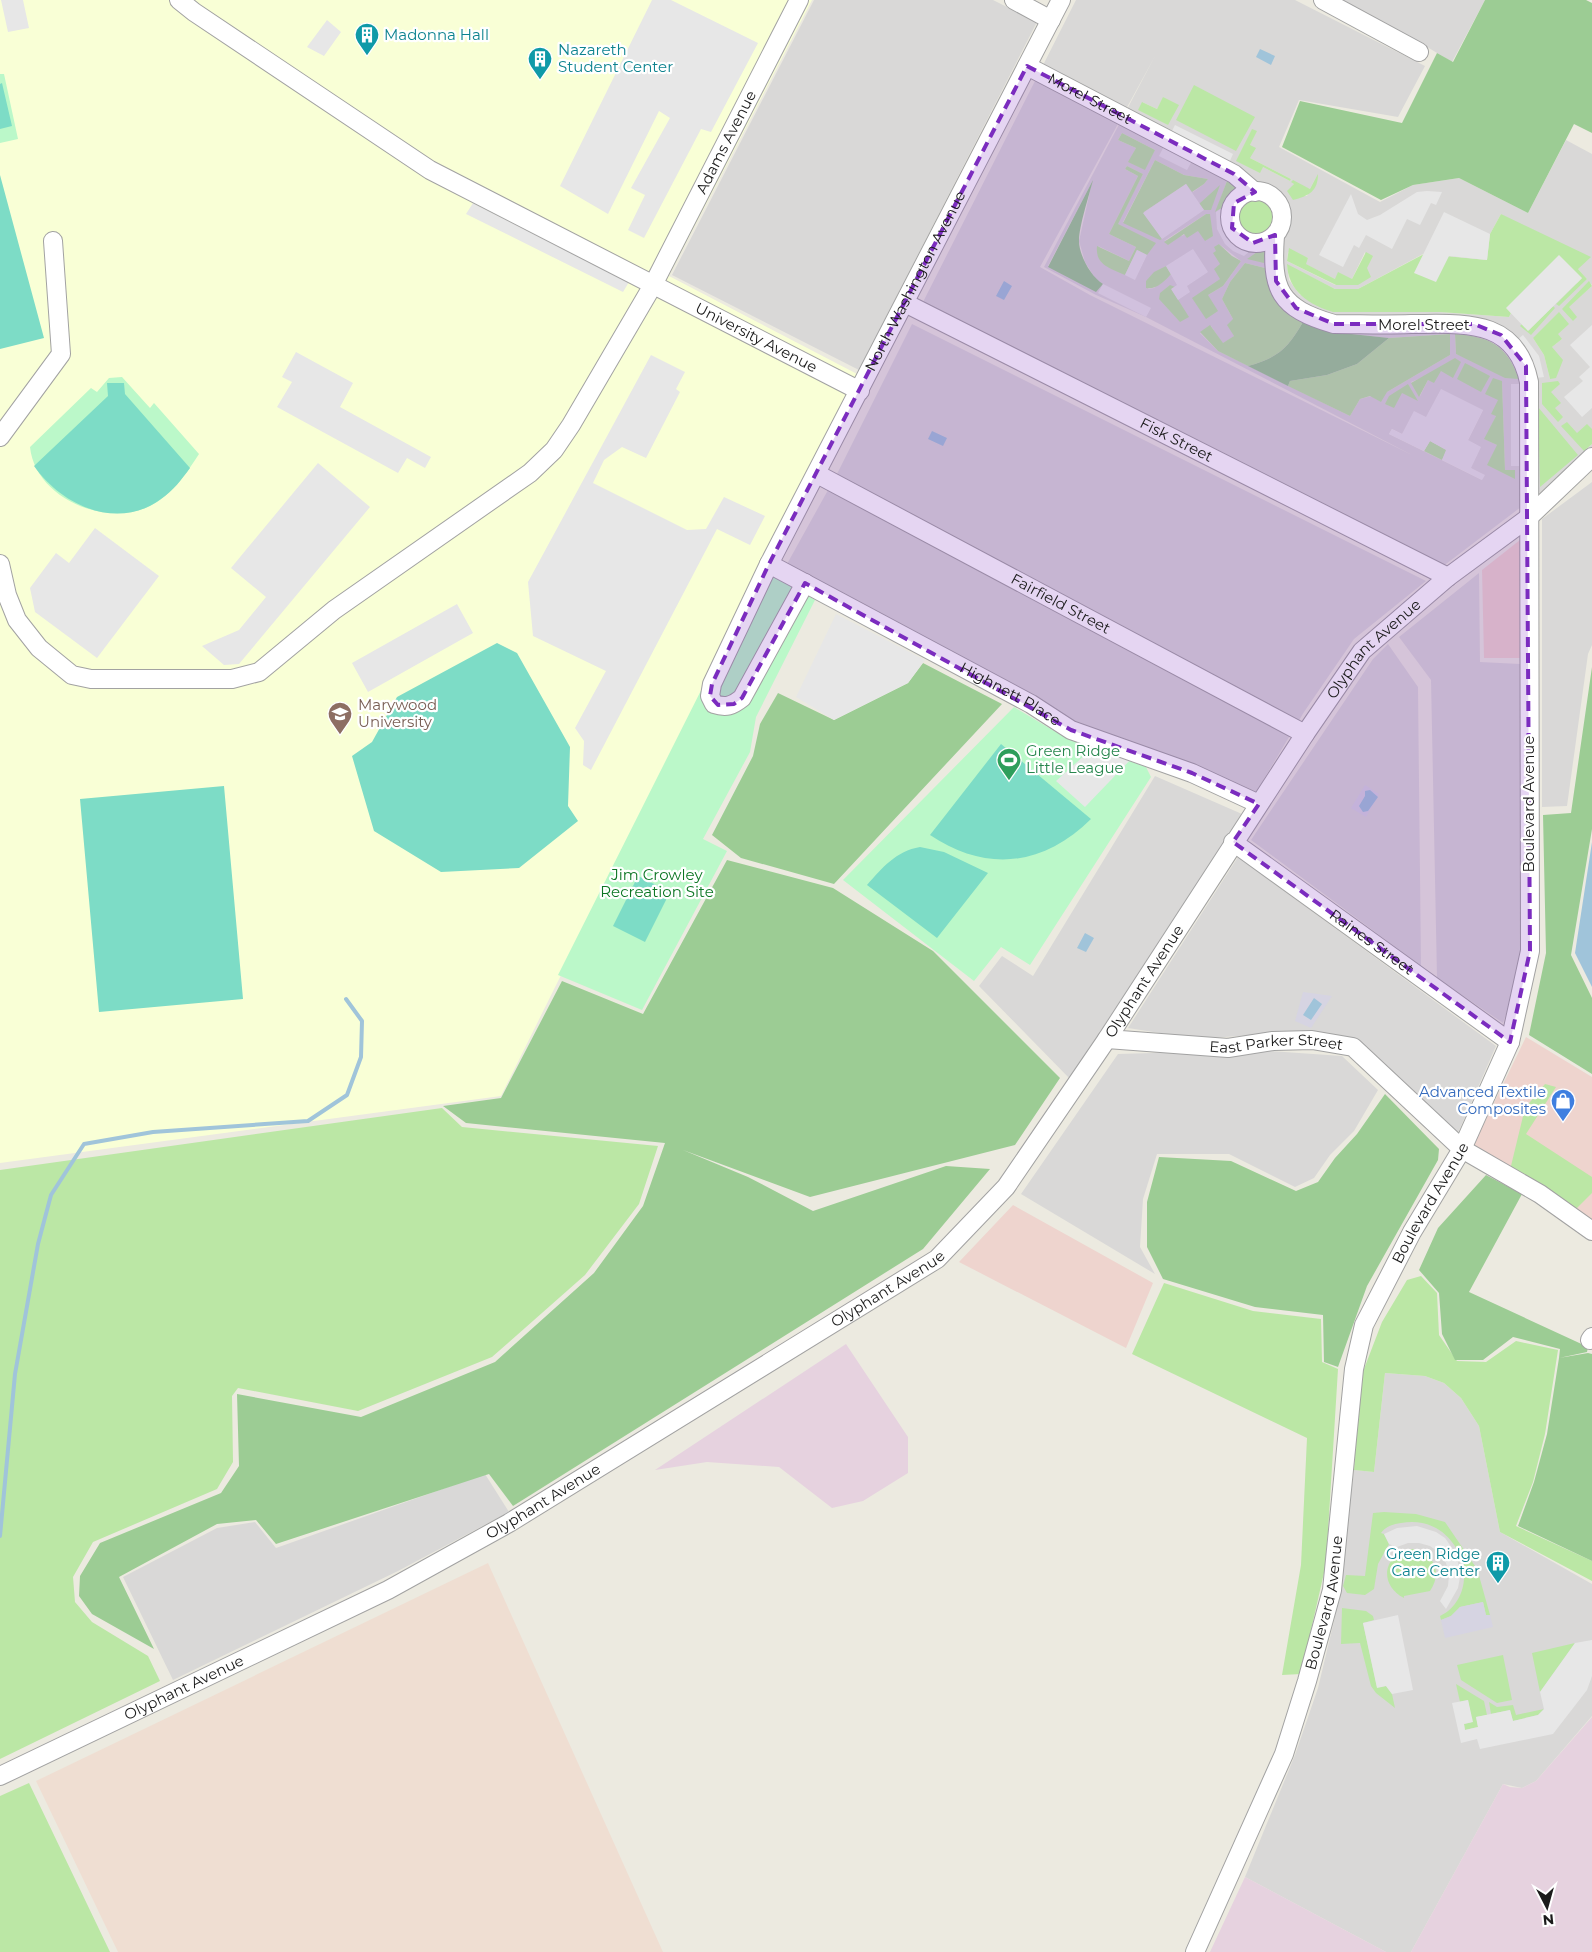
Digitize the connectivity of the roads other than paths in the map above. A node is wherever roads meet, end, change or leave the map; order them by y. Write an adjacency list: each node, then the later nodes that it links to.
1 (179, 0): 12 (street, University Avenue)
2 (799, 0): 12 (street, Adams Avenue)
3 (1014, 0): 6 (street)
4 (1061, 0): 6 (street, North Washington Avenue)
5 (1323, 0): 7 (street)
6 (1051, 20): 8 (street, North Washington Avenue)
7 (1419, 52)
8 (1027, 66): 9 (street, Morel Street); 13 (street, North Washington Avenue)
9 (1255, 192): 10 (street, Morel Street); 10 (street)
10 (1275, 235): 18 (street, Morel Street)
11 (53, 241): 15 (street)
12 (653, 285): 14 (street, University Avenue); 19 (street, Adams Avenue)
13 (905, 304): 14 (street, North Washington Avenue); 21 (street, Fisk Street)
14 (860, 391): 17 (street, North Washington Avenue)
15 (0, 436)
16 (1592, 457): 18 (street)
17 (817, 474): 20 (street, North Washington Avenue); 23 (street, Fairfield Street)
18 (1528, 518): 21 (street, Olyphant Avenue); 27 (street, Boulevard Avenue)
19 (0, 564)
20 (769, 564): 22 (street, Highnett Place); 22 (street, North Washington Avenue)
21 (1448, 577): 23 (street, Olyphant Avenue)
22 (805, 583): 24 (street, Highnett Place)
23 (1305, 734): 24 (street, Olyphant Avenue)
24 (1259, 804): 25 (street, Olyphant Avenue)
25 (1233, 842): 26 (street, Olyphant Avenue); 27 (street, Raines Street)
26 (1107, 1039): 28 (street, East Parker Street); 30 (street, Olyphant Avenue)
27 (1510, 1042): 28 (street, Boulevard Avenue)
28 (1462, 1149): 29 (street, East Parker Street); 31 (street, Boulevard Avenue)
29 (1592, 1231)
30 (0, 1776)
31 (1195, 1952)

